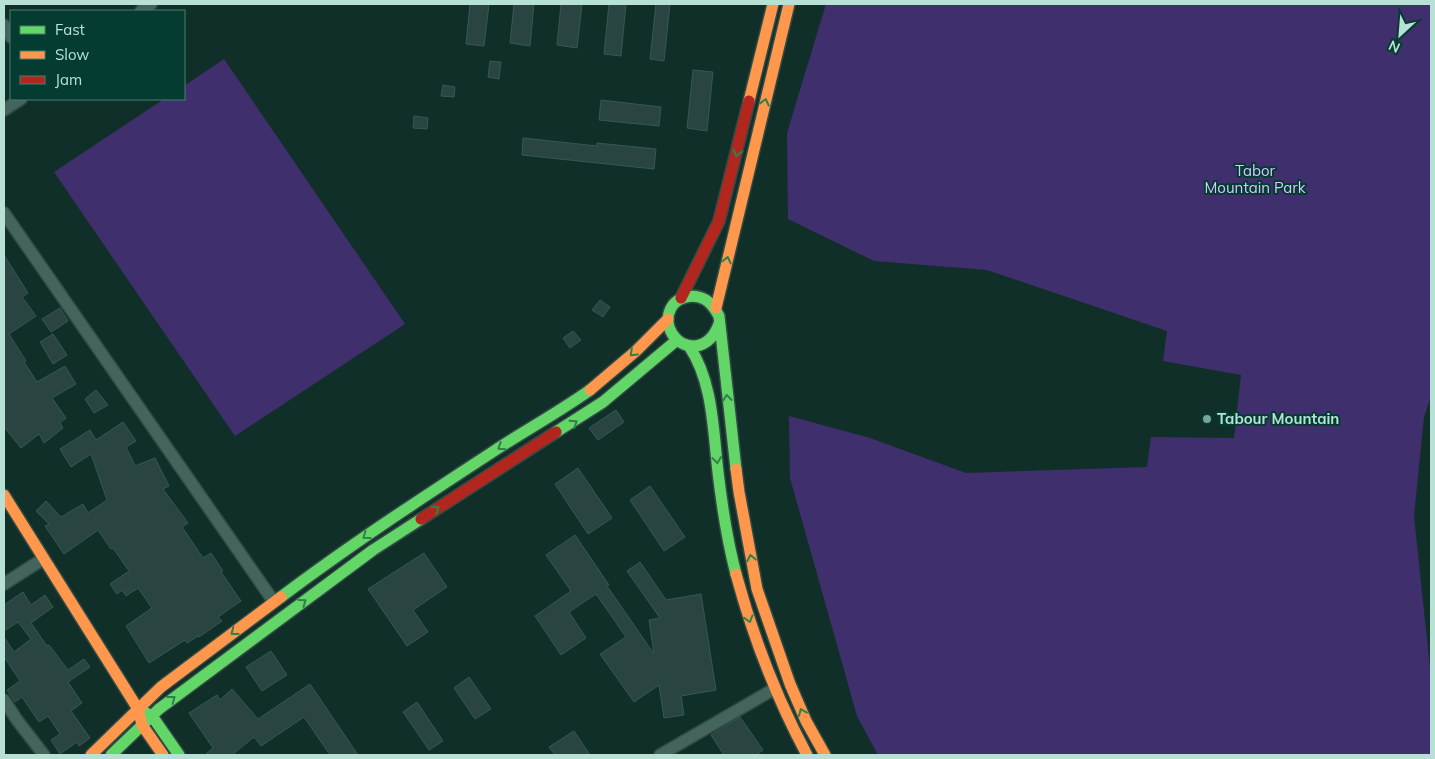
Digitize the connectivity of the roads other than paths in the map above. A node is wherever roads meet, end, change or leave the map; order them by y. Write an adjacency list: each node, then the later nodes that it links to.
1 (773, 4): 6 (street, one-way to 6)
2 (789, 4): 7 (street, one-way to 2)
3 (19, 100): 4 (street)
4 (4, 110)
5 (4, 213): 15 (street)
6 (681, 298): 7 (street); 8 (street)
7 (716, 308): 9 (street)
8 (668, 319): 10 (street); 15 (street, one-way to 15)
9 (719, 324): 11 (street); 29 (street, one-way to 9)
10 (677, 340): 11 (street); 19 (street, one-way to 10)
11 (689, 346): 16 (street, one-way to 16)
12 (4, 495): 13 (street)
13 (43, 559): 14 (street); 18 (street)
14 (4, 584)
15 (274, 602): 18 (street, one-way to 18)
16 (774, 689): 21 (street); 28 (street)
17 (4, 700): 22 (street)
18 (138, 708): 19 (street); 20 (street); 23 (street)
19 (152, 716): 20 (street); 26 (street)
20 (142, 725): 24 (street); 25 (street)
21 (674, 752): 27 (street)
22 (44, 755)
23 (90, 755)
24 (111, 755)
25 (163, 755)
26 (179, 755)
27 (660, 755)
28 (807, 755)
29 (825, 755)

